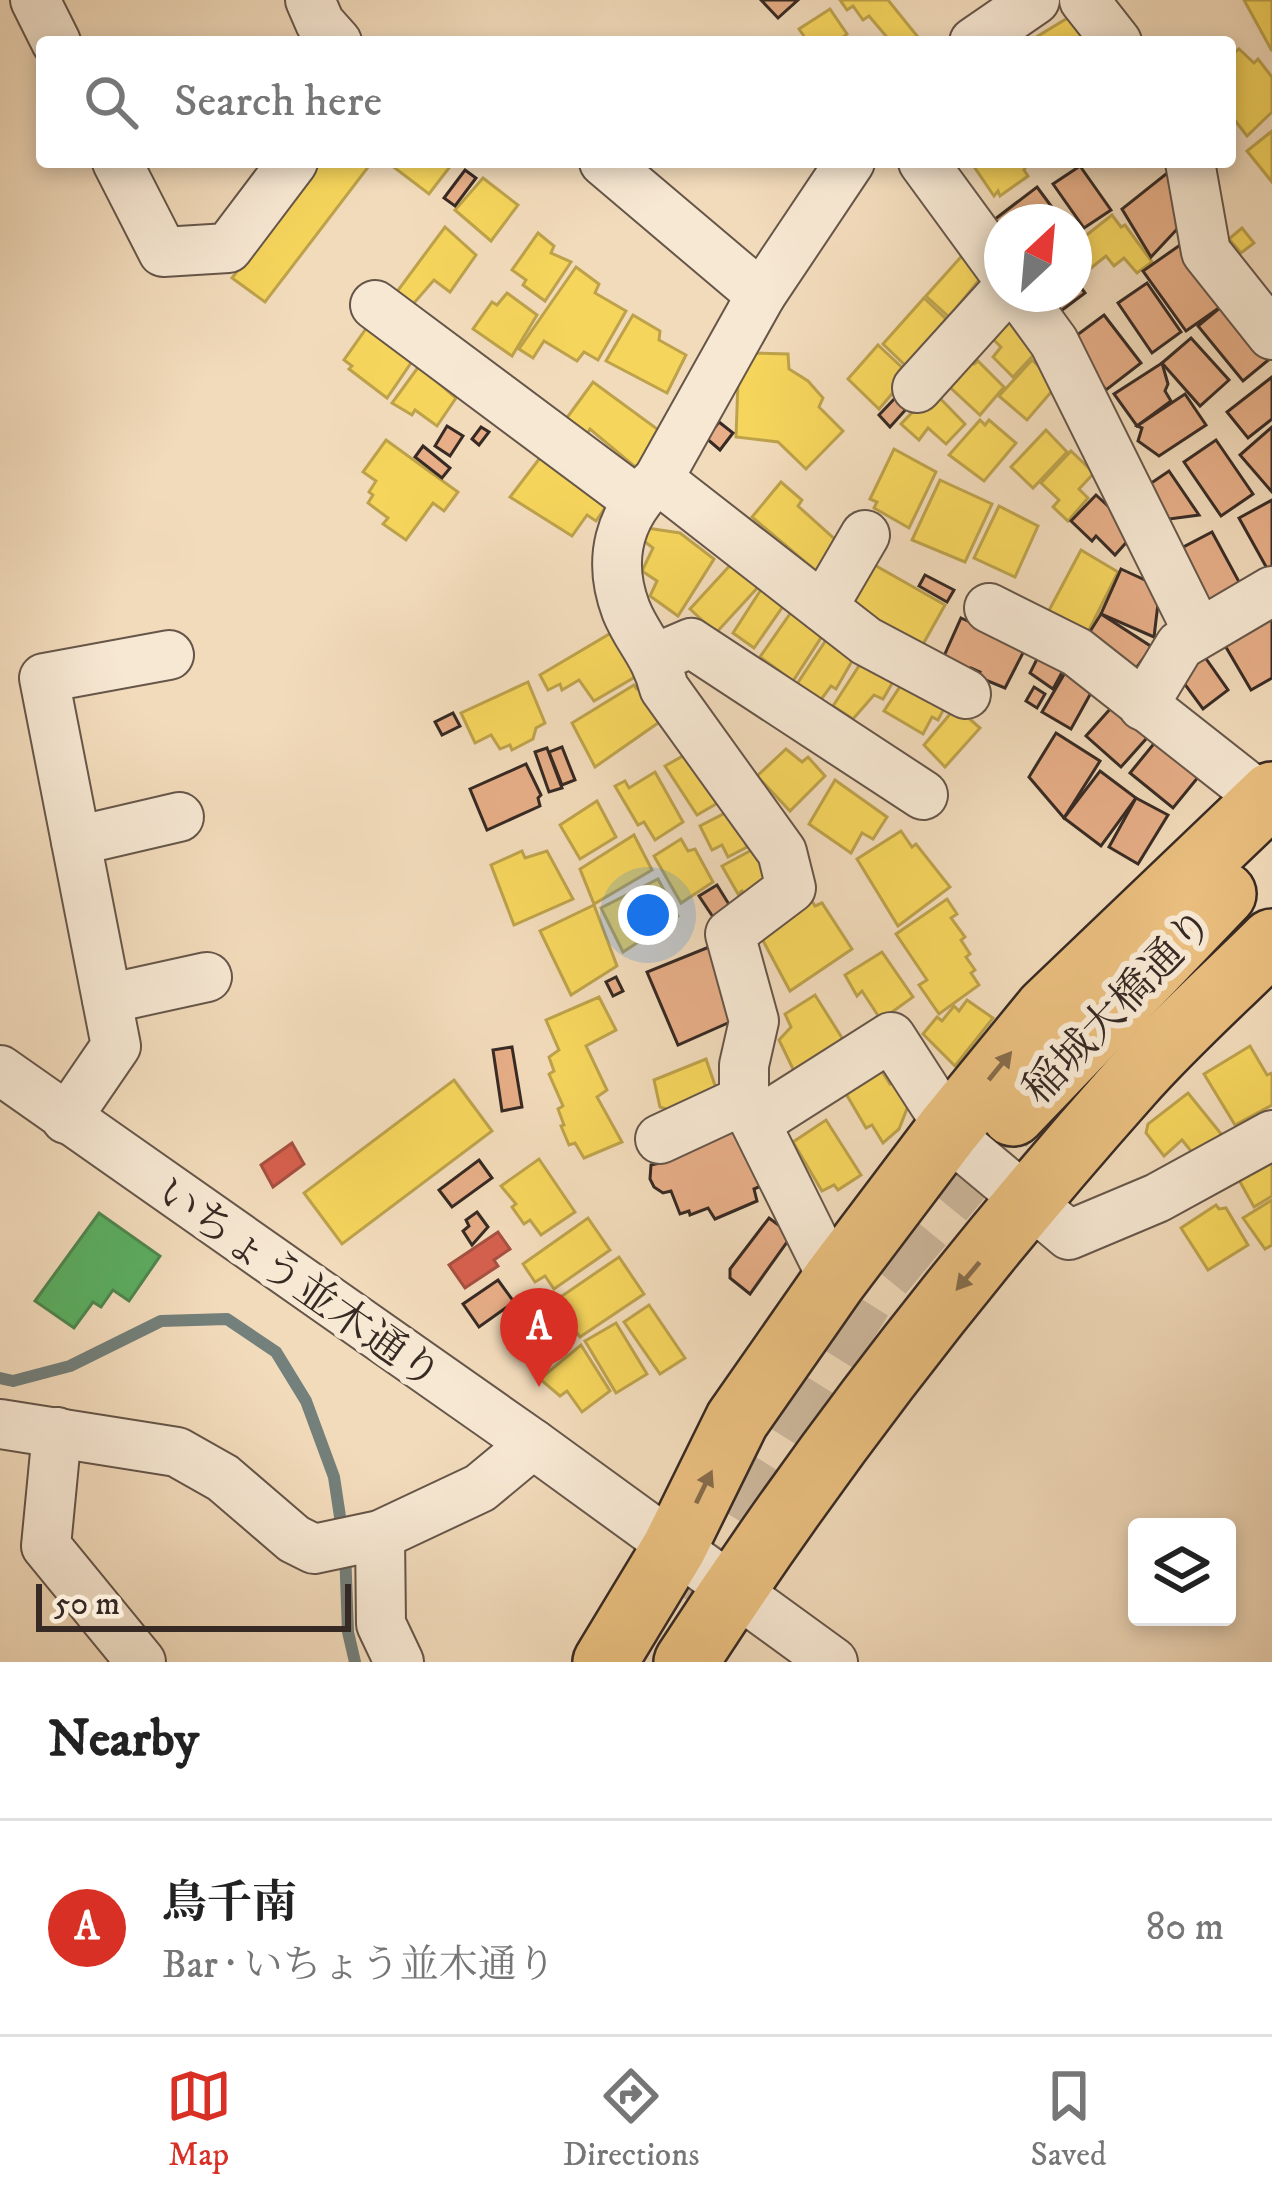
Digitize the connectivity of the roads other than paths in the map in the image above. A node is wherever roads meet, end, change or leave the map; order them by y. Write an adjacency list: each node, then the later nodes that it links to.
1 (35, 0): 5 (street)
2 (310, 0): 6 (street)
3 (1035, 0): 7 (street)
4 (1084, 0): 8 (street)
5 (53, 36)
6 (332, 36)
7 (983, 36)
8 (1112, 36)
9 (120, 168): 10 (street)
10 (288, 168)
11 (611, 168): 16 (street)
12 (846, 168): 16 (street)
13 (927, 168): 15 (street)
14 (1191, 168): 20 (street)
15 (984, 245)
16 (761, 295): 22 (street)
17 (375, 305): 22 (street)
18 (986, 312): 21 (street)
19 (1032, 312): 27 (street)
20 (1272, 335)
21 (916, 388)
22 (646, 489): 25 (street); 29 (street)
23 (865, 535): 25 (street)
24 (1272, 592): 27 (street)
25 (823, 607): 30 (street)
26 (988, 608): 31 (street)
27 (1198, 632): 31 (street)
28 (169, 655): 35 (street)
29 (656, 658): 32 (street); 41 (street)
30 (966, 694)
31 (1143, 706): 33 (street)
32 (923, 795)
33 (1270, 813): 36 (main road, 稲城大橋通り); 43 (main road, one-way to 33)
34 (179, 817): 35 (street)
35 (76, 841): 39 (street)
36 (1272, 892)
37 (1272, 940): 46 (main road)
38 (207, 977): 39 (street)
39 (107, 999): 42 (street)
40 (0, 1070): 42 (street, いちょう並木通り)
41 (751, 1111): 43 (street); 45 (street); 47 (street)
42 (66, 1119): 50 (street, いちょう並木通り)
43 (948, 1130): 46 (street); 47 (main road)
44 (1272, 1135): 46 (street)
45 (660, 1138)
46 (1030, 1203): 53 (main road, one-way to 53)
47 (834, 1281): 52 (main road, one-way to 47)
48 (0, 1424): 49 (street)
49 (57, 1432): 51 (street); 54 (street)
50 (533, 1444): 51 (street); 52 (street, いちょう並木通り)
51 (373, 1537): 55 (street)
52 (674, 1548): 53 (street, いちょう並木通り); 56 (main road)
53 (733, 1591): 57 (main road); 58 (street, いちょう並木通り)
54 (141, 1662)
55 (399, 1662)
56 (604, 1662)
57 (686, 1662)
58 (833, 1662)

